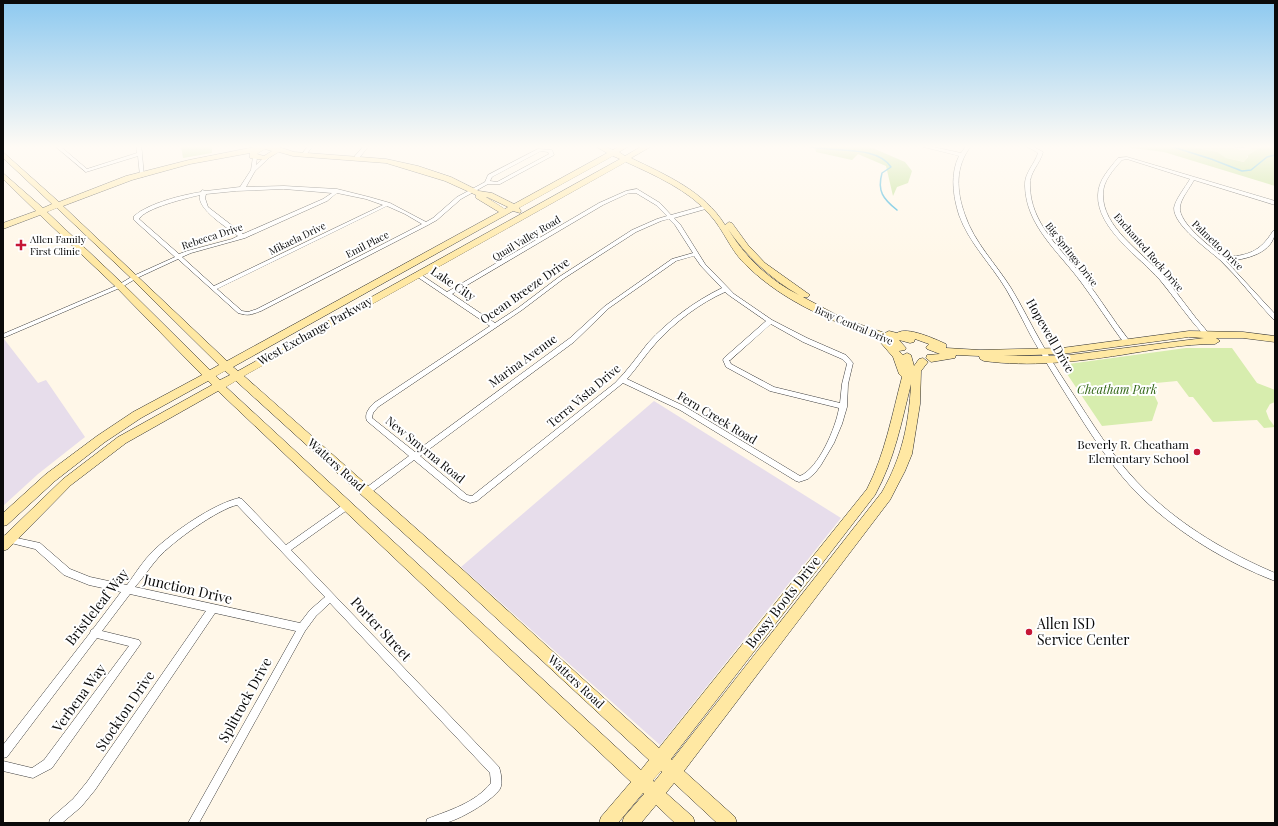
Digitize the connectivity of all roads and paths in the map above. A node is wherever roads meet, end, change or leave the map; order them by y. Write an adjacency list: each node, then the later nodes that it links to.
1 (13, 185): 26 (main road, Watters Road)
2 (36, 185): 22 (main road, Watters Road)
3 (119, 185): 22 (main road)
4 (245, 185): 16 (street)
5 (460, 185): 19 (main road)
6 (485, 185): 19 (street, Emil Place)
7 (554, 185): 23 (main road, West Exchange Parkway)
8 (581, 185): 36 (main road, West Exchange Parkway)
9 (678, 185): 24 (main road, Bray Central Drive)
10 (688, 185): 48 (main road, Bray Central Drive)
11 (956, 185): 55 (street, Hopewell Drive)
12 (1027, 185): 53 (street, Big Springs Drive)
13 (1102, 185): 49 (street, Enchanted Rock Drive)
14 (1189, 185): 37 (street, Palmetto Drive)
15 (1214, 185): 20 (street)
16 (242, 189): 17 (street); 18 (street)
17 (204, 191): 32 (street); 35 (street)
18 (337, 191): 21 (street); 32 (street, Rebecca Drive)
19 (475, 192): 23 (main road); 25 (main road); 28 (street, Emil Place)
20 (1275, 203)
21 (388, 204): 28 (street); 41 (street, Mikaela Drive)
22 (60, 206): 26 (main road); 39 (main road, Watters Road)
23 (514, 207): 25 (main road, West Exchange Parkway); 36 (main road)
24 (707, 207): 27 (street, Ocean Breeze Drive); 48 (main road, Bray Central Drive)
25 (505, 212): 33 (main road, West Exchange Parkway)
26 (42, 213): 29 (main road); 30 (main road); 40 (main road, Watters Road)
27 (670, 217): 34 (street); 43 (street, Quail Valley Road); 47 (street, Ocean Breeze Drive)
28 (426, 224): 41 (street, Emil Place)
29 (3, 226)
30 (3, 231)
31 (1275, 232): 37 (street)
32 (243, 237): 35 (street, Rebecca Drive)
33 (459, 238): 38 (main road); 60 (main road, West Exchange Parkway)
34 (695, 254): 42 (street); 68 (street, Marina Avenue)
35 (179, 257): 39 (street, Rebecca Drive); 41 (street)
36 (447, 259): 38 (main road, West Exchange Parkway)
37 (1222, 259): 44 (street, Palmetto Drive)
38 (418, 274): 43 (street, Lake City); 62 (main road, West Exchange Parkway)
39 (135, 277): 40 (street, Rebecca Drive); 60 (main road, Watters Road)
40 (118, 284): 50 (street, Rebecca Drive); 61 (main road, Watters Road)
41 (214, 288)
42 (726, 289): 46 (street); 63 (street, Terra Vista Drive)
43 (448, 294): 47 (street, Lake City)
44 (1272, 311): 45 (street, Palmetto Drive)
45 (1275, 318)
46 (770, 321): 66 (street); 66 (street)
47 (495, 326): 67 (street, Ocean Breeze Drive)
48 (869, 329): 52 (main road, Bray Central Drive); 56 (main road, Bray Central Drive); 57 (main road); 65 (main road)
49 (1206, 334): 51 (main road); 53 (main road)
50 (3, 336)
51 (1275, 339)
52 (910, 340): 56 (main road); 58 (main road, Bray Central Drive)
53 (1126, 341): 55 (main road)
54 (1275, 346): 59 (main road)
55 (1043, 351): 57 (main road); 59 (street, Hopewell Drive)
56 (904, 353): 58 (main road, Bray Central Drive); 65 (main road, Bossy Boots Drive)
57 (993, 355): 58 (main road); 59 (main road); 65 (main road)
58 (929, 356): 65 (main road, Bossy Boots Drive)
59 (1048, 360): 76 (street, Hopewell Drive)
60 (226, 366): 61 (main road, West Exchange Parkway); 62 (main road, Watters Road)
61 (209, 375): 64 (main road, Watters Road); 73 (main road, West Exchange Parkway)
62 (236, 375): 64 (main road, West Exchange Parkway); 69 (main road, Watters Road)
63 (622, 380): 66 (street, Fern Creek Road); 70 (street, Terra Vista Drive)
64 (218, 384): 72 (main road, Watters Road); 74 (main road, West Exchange Parkway)
65 (910, 389): 83 (main road, Bossy Boots Drive); 85 (main road, Bossy Boots Drive)
66 (844, 407)
67 (368, 415): 68 (street, New Smyrna Road)
68 (414, 456): 69 (street, Marina Avenue); 70 (street, New Smyrna Road)
69 (366, 492): 83 (main road, Watters Road)
70 (470, 500)
71 (234, 501): 75 (street, Porter Street); 77 (street, Bristleleaf Way)
72 (347, 506): 75 (street); 86 (main road, Watters Road)
73 (3, 521)
74 (5, 541): 77 (street, Junction Drive)
75 (286, 549): 78 (street, Porter Street)
76 (1275, 577)
77 (128, 589): 79 (street, Junction Drive); 81 (street, Bristleleaf Way)
78 (331, 597): 80 (street, Splitrock Drive); 90 (street, Porter Street)
79 (213, 608): 80 (street, Junction Drive); 88 (street, Stockton Drive)
80 (302, 628): 89 (street, Splitrock Drive)
81 (94, 634): 82 (street, Bristleleaf Way); 84 (street, Verbena Way)
82 (3, 753)
83 (660, 760): 85 (main road, Watters Road); 86 (main road, Bossy Boots Drive)
84 (3, 766)
85 (672, 771): 87 (main road, Bossy Boots Drive); 94 (main road, Watters Road)
86 (643, 781): 87 (main road, Watters Road); 91 (main road, Bossy Boots Drive)
87 (656, 793): 92 (main road, Bossy Boots Drive); 93 (main road, Watters Road)
88 (54, 823)
89 (193, 823)
90 (431, 823)
91 (607, 823)
92 (630, 823)
93 (687, 823)
94 (729, 823)

